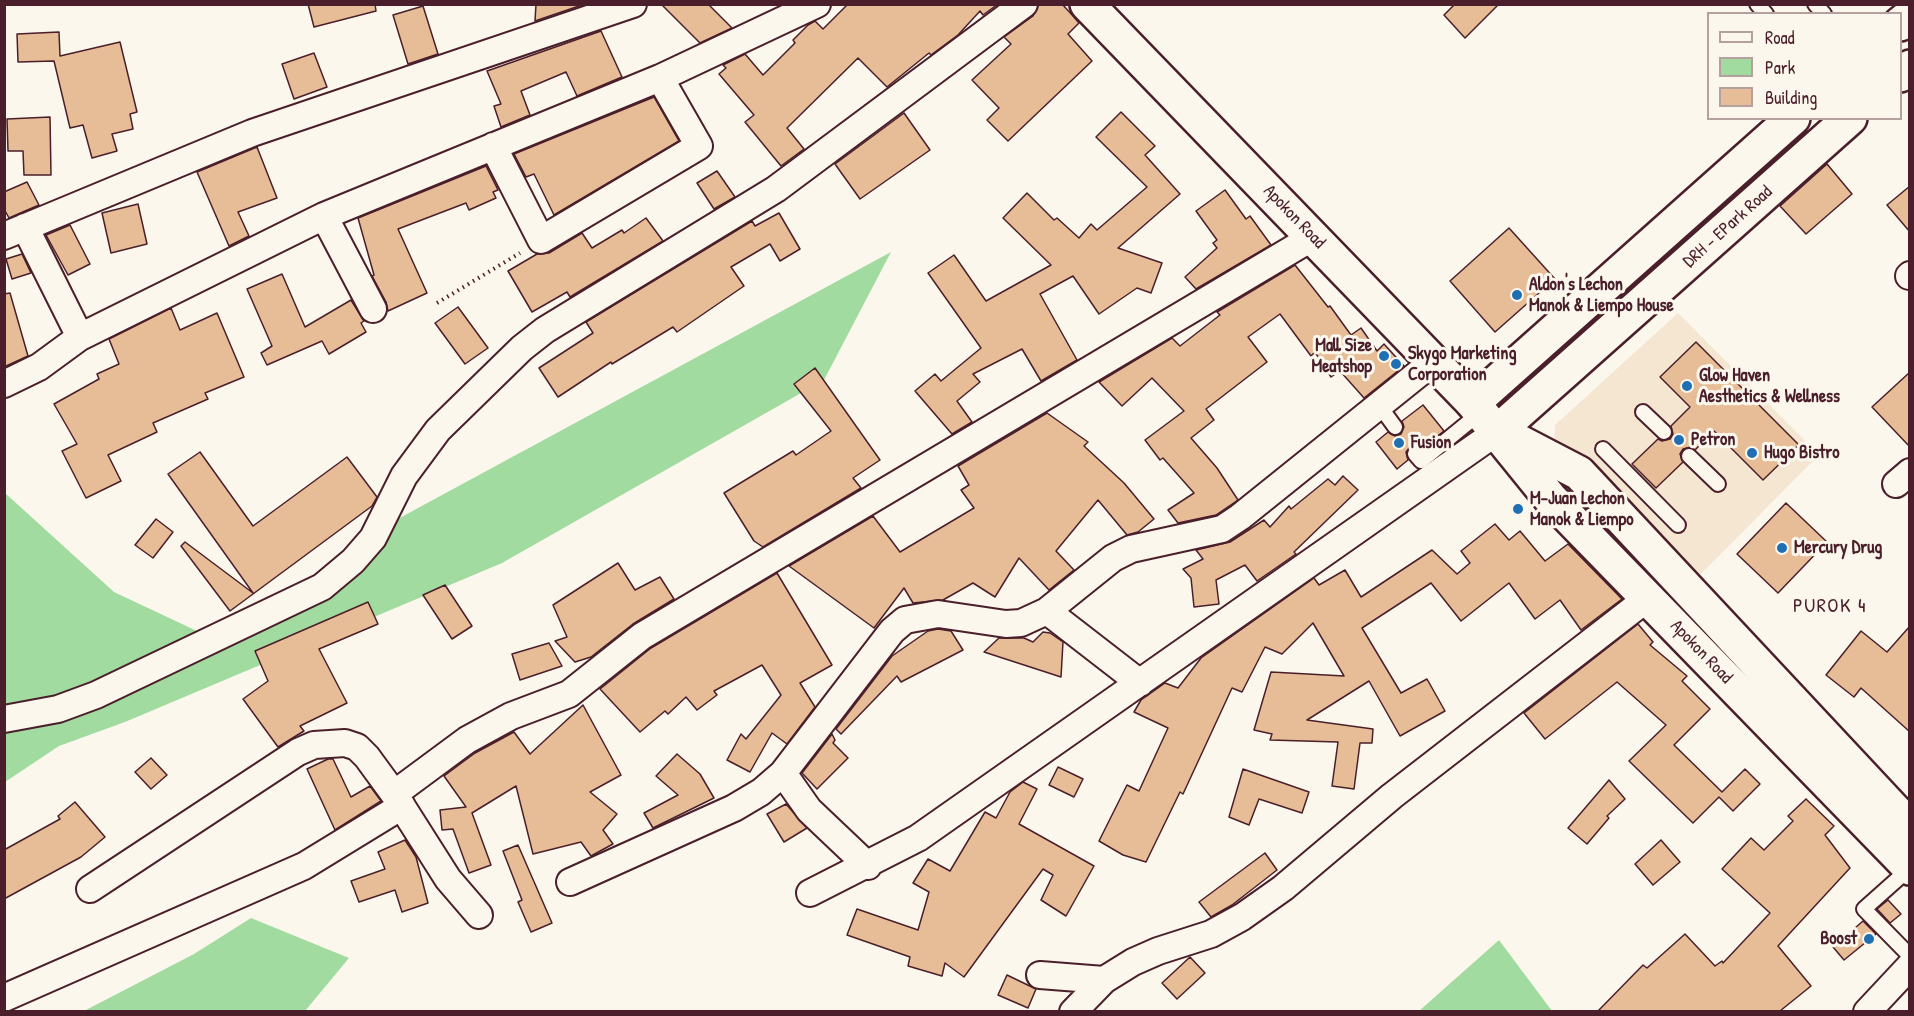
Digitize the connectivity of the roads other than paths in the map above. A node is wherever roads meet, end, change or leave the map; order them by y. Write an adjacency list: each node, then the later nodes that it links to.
1 (633, 4): 10 (street)
2 (817, 4): 5 (street)
3 (1024, 4): 29 (street)
4 (1087, 4): 11 (main road, Apokon Road)
5 (660, 78): 8 (street); 8 (street)
6 (1791, 120): 18 (main road, DRH - EPark Road)
7 (1848, 120): 18 (main road, DRH - EPark Road)
8 (494, 146): 9 (street)
9 (324, 216): 12 (street); 13 (street)
10 (15, 231): 13 (street)
11 (1313, 237): 14 (main road, Apokon Road); 31 (street)
12 (374, 309)
13 (80, 337): 15 (street)
14 (1433, 362): 16 (street); 18 (main road, Apokon Road)
15 (4, 384)
16 (1379, 405): 19 (lane); 27 (street)
17 (1642, 412): 20 (lane)
18 (1484, 415): 22 (lane); 26 (main road, Apokon Road); 28 (street); 32 (main road, Apokon Road)
19 (1395, 427)
20 (1664, 432)
21 (1603, 449): 25 (lane)
22 (1415, 454)
23 (1689, 456): 24 (lane)
24 (1718, 484)
25 (1678, 525)
26 (1649, 597): 34 (main road, Apokon Road); 42 (street)
27 (1047, 611): 28 (street); 30 (street)
28 (1140, 683): 33 (street)
29 (4, 719)
30 (783, 773): 33 (street); 35 (street)
31 (398, 800): 36 (street); 38 (street); 43 (street)
32 (1910, 827)
33 (868, 866): 37 (street)
34 (1910, 868): 39 (lane)
35 (570, 882)
36 (90, 889)
37 (810, 893)
38 (479, 915)
39 (1910, 956)
40 (1910, 966): 45 (street)
41 (1041, 975): 42 (street)
42 (1104, 980): 44 (street)
43 (4, 998)
44 (1073, 1011)
45 (1867, 1011)

